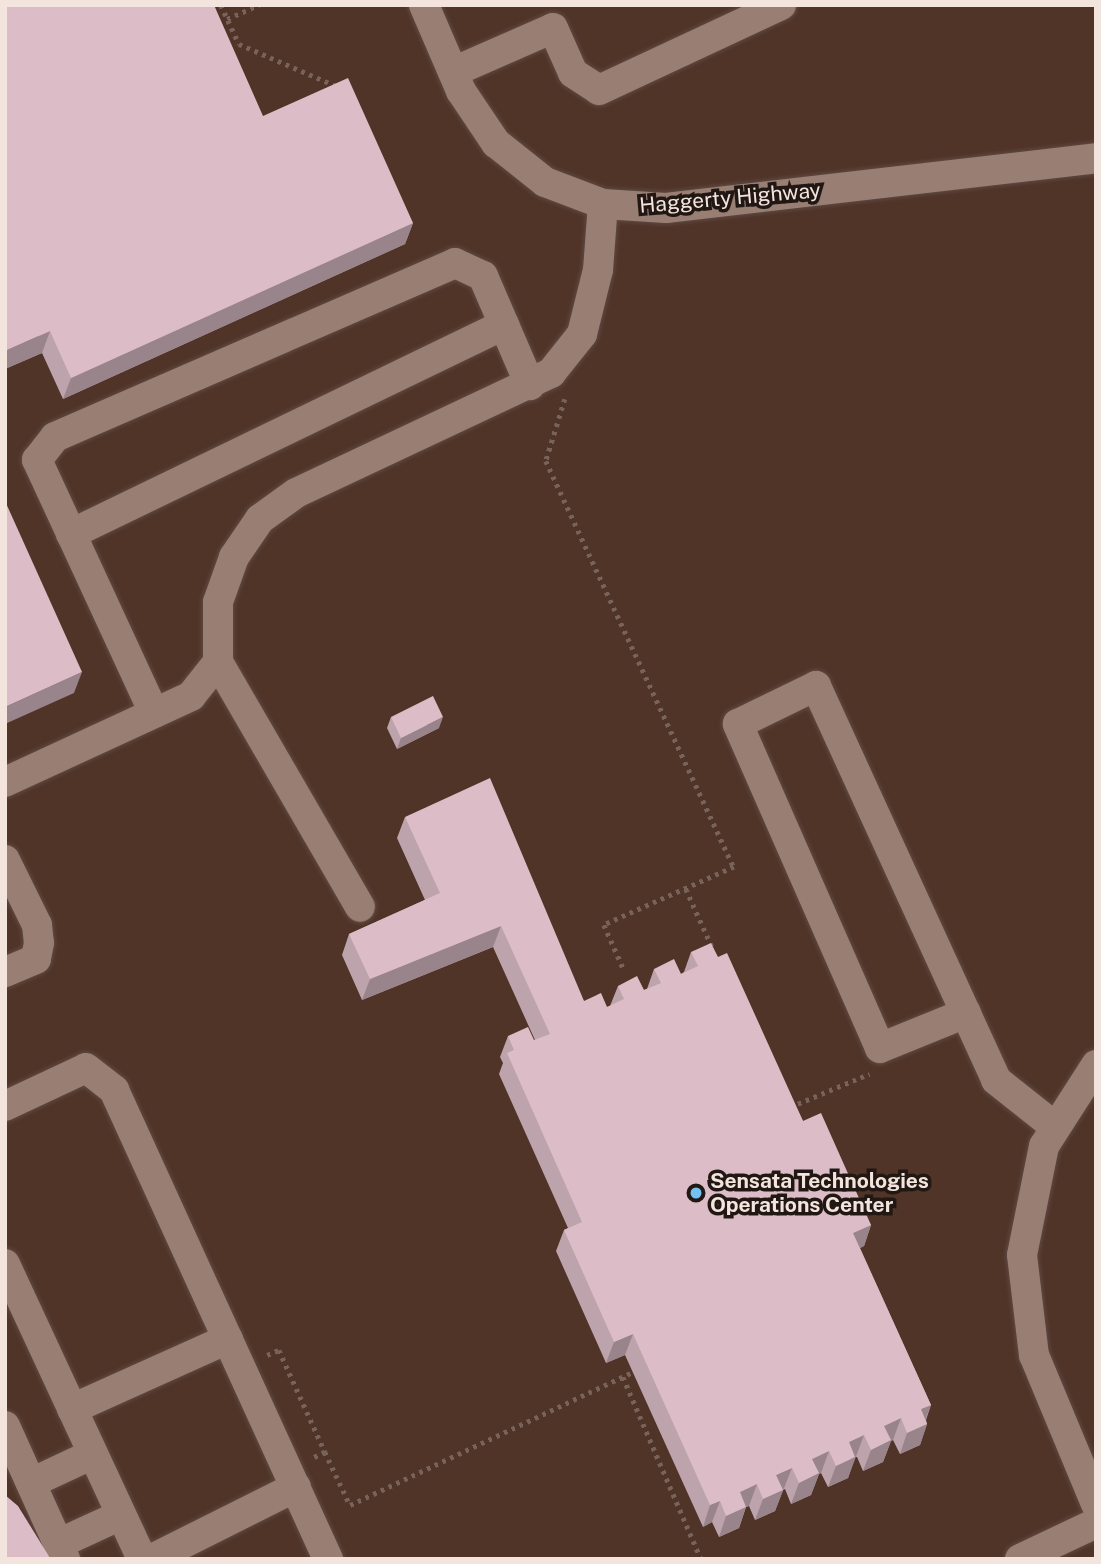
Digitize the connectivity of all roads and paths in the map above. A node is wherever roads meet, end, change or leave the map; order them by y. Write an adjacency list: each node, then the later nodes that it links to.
1 (221, 5): 5 (path)
2 (258, 5): 5 (path)
3 (424, 5): 6 (street, Haggerty Highway)
4 (780, 5): 6 (street)
5 (228, 19): 7 (path)
6 (453, 72): 9 (street, Haggerty Highway)
7 (347, 91)
8 (1096, 158): 9 (street, Haggerty Highway)
9 (603, 204): 11 (street)
10 (504, 324): 11 (street); 13 (street); 13 (street)
11 (530, 385): 14 (street)
12 (568, 390): 18 (path)
13 (71, 534): 15 (street)
14 (218, 662): 15 (street); 19 (street)
15 (154, 713): 16 (street)
16 (5, 782)
17 (5, 860): 22 (street)
18 (686, 889): 20 (path); 21 (path)
19 (360, 907)
20 (719, 962)
21 (624, 970)
22 (5, 972)
23 (966, 1013): 23 (street); 28 (street)
24 (1096, 1065): 28 (street)
25 (884, 1068): 26 (path)
26 (780, 1096)
27 (5, 1105): 30 (street)
28 (1054, 1126): 40 (street)
29 (5, 1264): 34 (street)
30 (228, 1339): 34 (street); 38 (street)
31 (256, 1360): 36 (path)
32 (633, 1372): 33 (path)
33 (623, 1377): 36 (path); 47 (path)
34 (72, 1409): 37 (street)
35 (5, 1426): 39 (street)
36 (325, 1452): 38 (path)
37 (93, 1454): 39 (street); 41 (street)
38 (299, 1475): 45 (street); 46 (street)
39 (31, 1483): 43 (street)
40 (1096, 1504)
41 (121, 1515): 43 (street); 44 (street)
42 (1096, 1523): 48 (street)
43 (62, 1552)
44 (142, 1559)
45 (152, 1559)
46 (328, 1559)
47 (701, 1559)
48 (1020, 1559)

